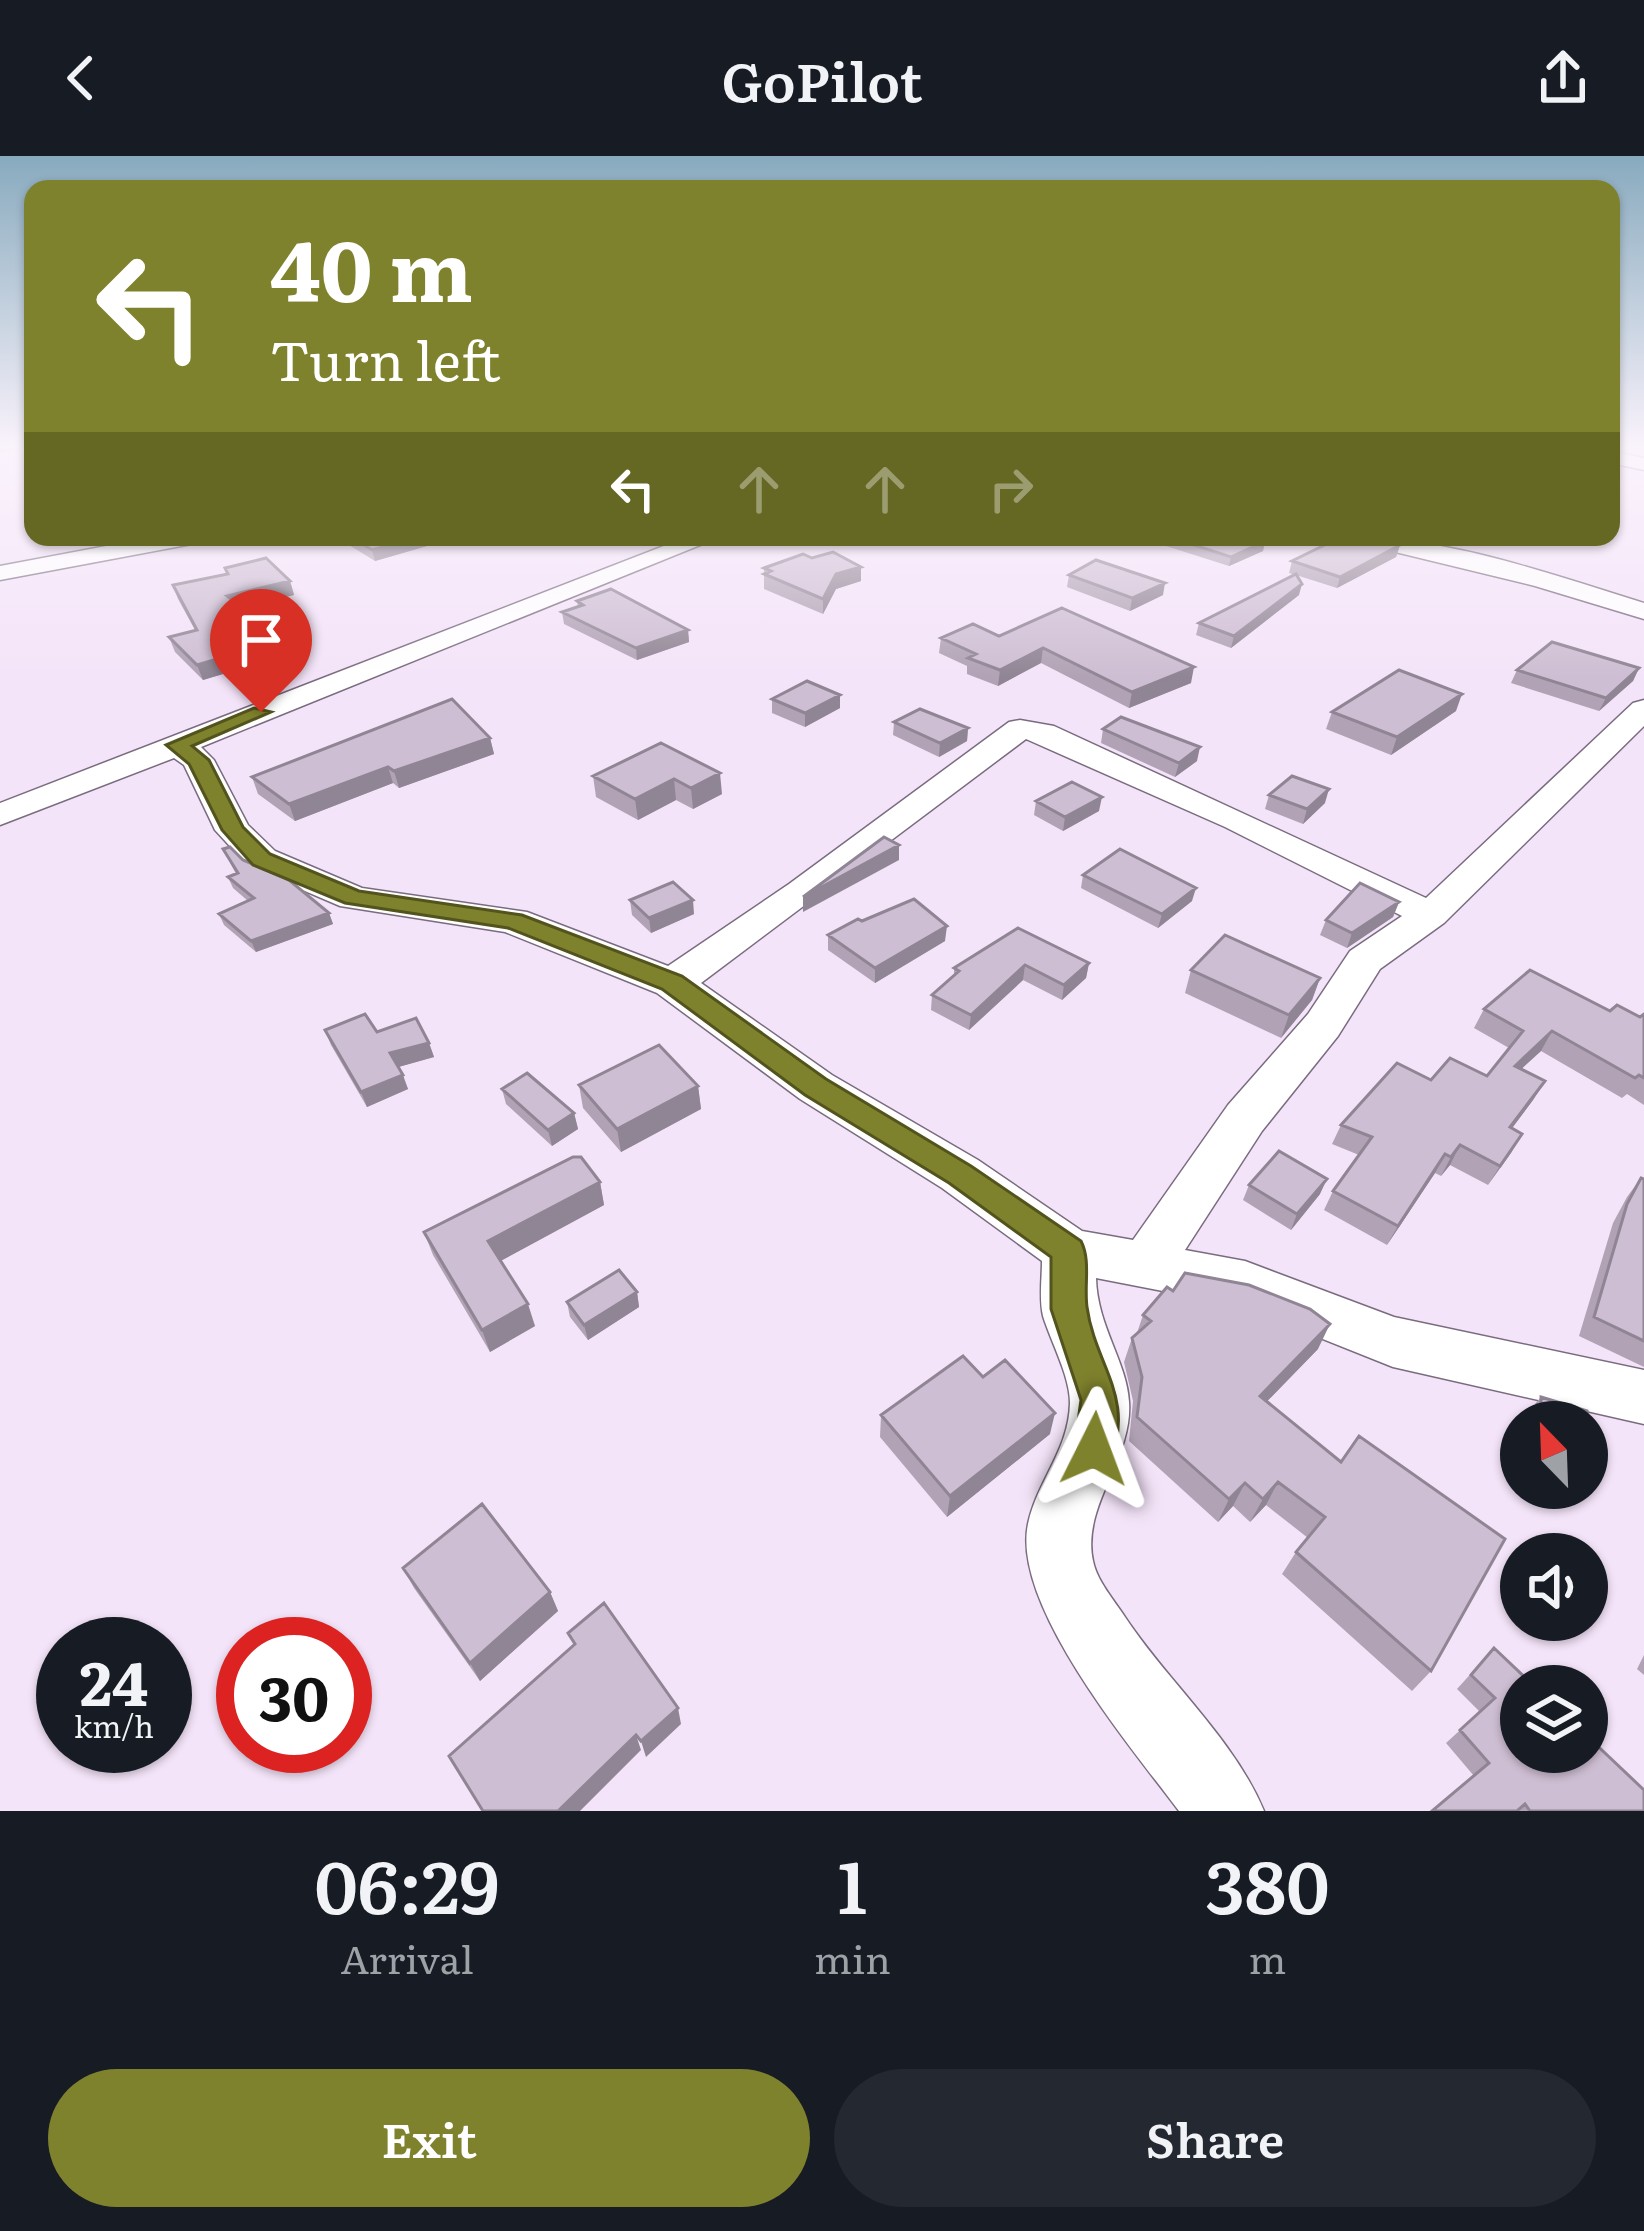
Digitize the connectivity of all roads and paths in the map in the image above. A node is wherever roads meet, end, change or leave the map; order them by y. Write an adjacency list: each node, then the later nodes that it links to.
1 (143, 546): 4 (street)
2 (685, 546): 7 (street)
3 (1400, 546): 5 (street)
4 (0, 573)
5 (1644, 610)
6 (1644, 709): 9 (street)
7 (176, 745): 8 (street); 10 (street)
8 (0, 815)
9 (1430, 914): 10 (street); 12 (street)
10 (672, 983): 11 (street)
11 (1069, 1251): 12 (street); 14 (street)
12 (1147, 1263): 13 (street)
13 (1644, 1397)
14 (1226, 1811)

